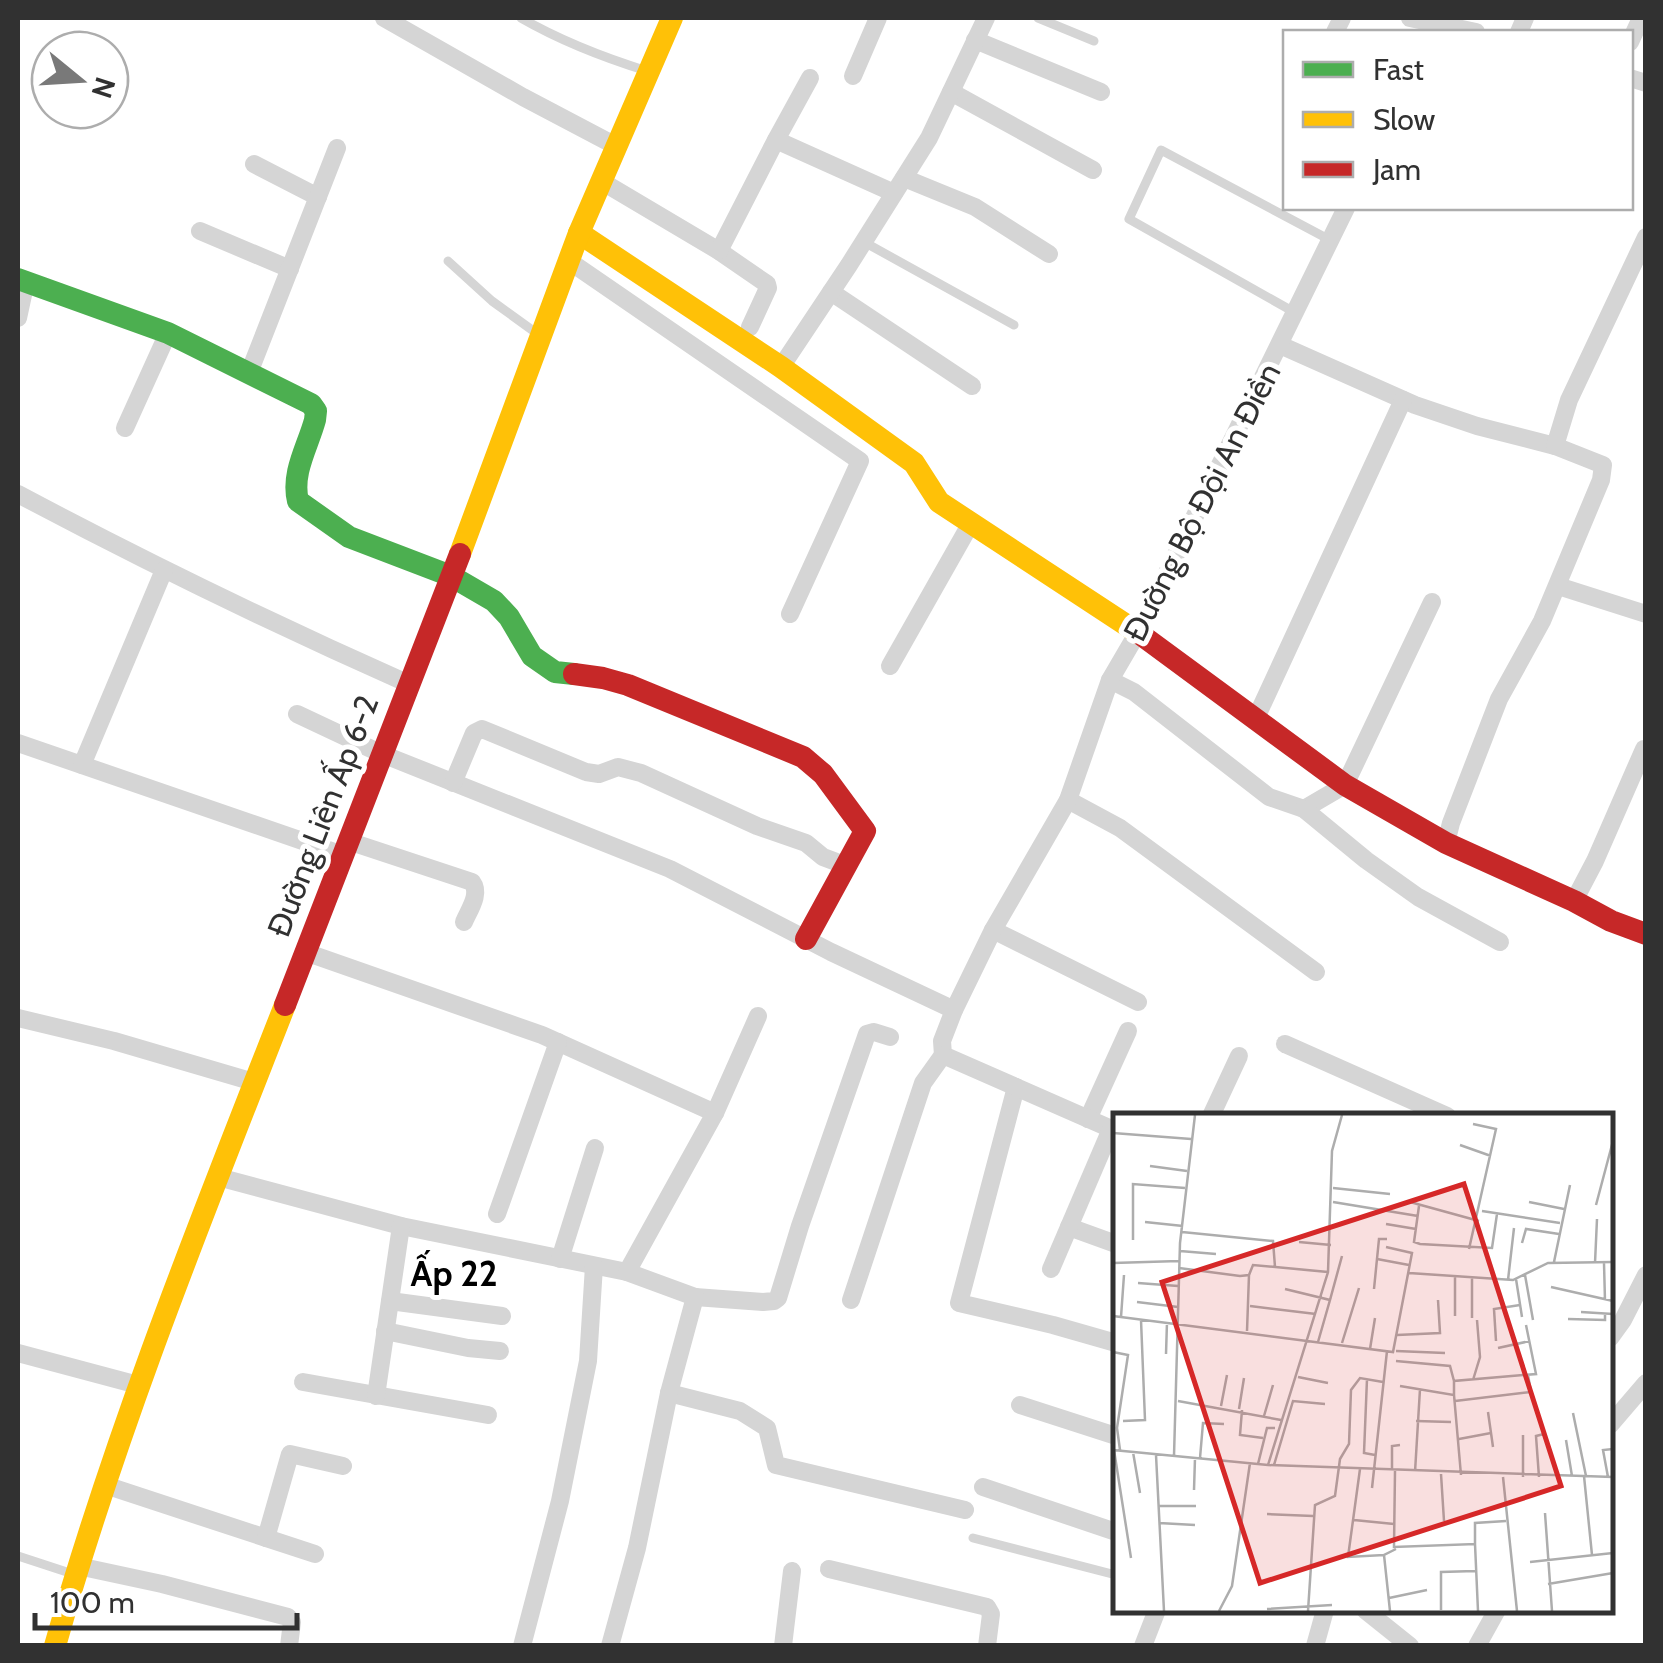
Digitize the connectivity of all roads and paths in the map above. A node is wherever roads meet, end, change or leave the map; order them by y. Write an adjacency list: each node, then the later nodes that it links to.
1 (384, 18): 17 (street)
2 (521, 18): 11 (lane)
3 (672, 18): 11 (street, Đường Liên Ấp 6-2)
4 (878, 18): 12 (street)
5 (986, 18): 9 (street)
6 (1038, 18): 10 (lane)
7 (1422, 23): 8 (street)
8 (1464, 30)
9 (975, 40): 14 (street); 15 (street)
10 (1094, 42)
11 (649, 72): 17 (street, Đường Liên Ấp 6-2)
12 (853, 76)
13 (810, 78): 16 (street)
14 (951, 92): 20 (street); 22 (street)
15 (1101, 92)
16 (776, 140): 22 (street); 30 (street)
17 (616, 146): 21 (street, Đường Liên Ấp 6-2)
18 (337, 148): 23 (street)
19 (254, 164): 23 (street)
20 (1093, 170)
21 (601, 182): 26 (street, Đường Liên Ấp 6-2); 30 (street)
22 (899, 185): 29 (street); 31 (street)
23 (318, 196): 34 (street)
24 (1345, 210): 28 (street, Đường Bộ Đội An Điền)
25 (200, 231): 34 (street)
26 (579, 234): 33 (street, Đường Liên Ấp 6-2); 44 (street)
27 (1646, 237): 49 (street)
28 (1330, 240): 37 (street, Đường Bộ Đội An Điền); 37 (lane)
29 (864, 242): 36 (street); 39 (lane)
30 (719, 251): 40 (street)
31 (1049, 254)
32 (448, 261): 42 (lane)
33 (569, 261): 42 (street, Đường Liên Ấp 6-2); 56 (street)
34 (290, 269): 45 (street)
35 (22, 280): 38 (street); 41 (street)
36 (831, 292): 44 (street); 46 (street)
37 (1296, 313): 43 (street, Đường Bộ Đội An Điền)
38 (18, 318)
39 (1014, 326)
40 (750, 327)
41 (168, 334): 45 (street); 48 (street)
42 (541, 337): 53 (street, Đường Liên Ấp 6-2)
43 (1280, 345): 47 (street); 58 (street, Đường Bộ Đội An Điền)
44 (781, 366): 51 (street)
45 (249, 373): 53 (street)
46 (972, 386)
47 (1404, 400): 49 (street); 63 (street)
48 (125, 428)
49 (1556, 446): 54 (street)
50 (18, 494): 52 (street)
51 (971, 523): 58 (street); 59 (street)
52 (164, 570): 61 (street); 67 (street)
53 (451, 576): 61 (street, Đường Liên Ấp 6-2); 74 (street)
54 (1558, 586): 57 (street); 72 (street)
55 (1432, 602): 69 (street)
56 (790, 614)
57 (1646, 614)
58 (1138, 632): 60 (street, Đường Bộ Đội An Điền); 63 (street)
59 (890, 666)
60 (1110, 680): 70 (street, Đường Bộ Đội An Điền); 71 (street)
61 (409, 684): 66 (street, Đường Liên Ấp 6-2)
62 (297, 714): 66 (street)
63 (1256, 718): 69 (street)
64 (18, 743): 67 (street)
65 (1644, 749): 75 (street)
66 (382, 754): 68 (street); 73 (street, Đường Liên Ấp 6-2)
67 (82, 765): 73 (street)
68 (453, 782): 74 (street); 79 (street)
69 (1345, 785): 71 (street); 72 (street)
70 (1068, 800): 77 (street, Đường Bộ Đội An Điền); 82 (street)
71 (1304, 810): 80 (street)
72 (1446, 843): 75 (street)
73 (345, 848): 76 (street); 81 (street, Đường Liên Ấp 6-2)
74 (846, 866): 79 (street)
75 (1574, 900): 78 (street)
76 (464, 922)
77 (994, 930): 83 (street); 84 (street, Đường Bộ Đội An Điền)
78 (1646, 934)
79 (806, 939): 84 (street)
80 (1500, 942)
81 (305, 952): 89 (street); 93 (street, Đường Liên Ấp 6-2)
82 (1316, 972)
83 (1138, 1002)
84 (954, 1010): 91 (street, Đường Bộ Đội An Điền)
85 (758, 1016): 95 (street)
86 (18, 1018): 93 (street)
87 (1128, 1031): 98 (street)
88 (890, 1037): 111 (street)
89 (558, 1042): 95 (street); 102 (street)
90 (1285, 1044): 97 (street)
91 (943, 1055): 94 (street); 112 (street, Đường Bộ Đội An Điền)
92 (1239, 1056): 96 (street)
93 (254, 1082): 101 (street, Đường Liên Ấp 6-2)
94 (1016, 1087): 98 (street); 117 (street)
95 (716, 1113): 109 (street)
96 (1212, 1113)
97 (1434, 1113)
98 (1088, 1119): 99 (street)
99 (1113, 1130): 104 (street)
100 (595, 1148): 106 (street)
101 (218, 1178): 103 (street); 122 (street, Đường Liên Ấp 6-2)
102 (497, 1214)
103 (402, 1226): 106 (street); 113 (street)
104 (1070, 1226): 105 (street); 108 (street)
105 (1113, 1243)
106 (560, 1259): 107 (street)
107 (594, 1266): 109 (street); 148 (street)
108 (1051, 1269)
109 (627, 1272): 111 (street)
110 (1646, 1275): 116 (street)
111 (695, 1296): 123 (street)
112 (852, 1300)
113 (390, 1301): 114 (street); 115 (street)
114 (502, 1316)
115 (385, 1332): 118 (street); 124 (street)
116 (1613, 1334)
117 (1113, 1342)
118 (500, 1352)
119 (18, 1353): 122 (street)
120 (303, 1382): 124 (street)
121 (1646, 1383): 125 (street)
122 (138, 1385): 130 (street, Đường Liên Ấp 6-2)
123 (668, 1393): 132 (street); 149 (street)
124 (376, 1396): 127 (street)
125 (1618, 1402)
126 (1020, 1405): 128 (street)
127 (488, 1415)
128 (1113, 1435)
129 (343, 1466): 134 (street)
130 (105, 1485): 134 (street); 139 (street, Đường Liên Ấp 6-2)
131 (983, 1488): 133 (street)
132 (965, 1510)
133 (1113, 1531)
134 (266, 1538): 136 (street)
135 (974, 1538): 141 (lane)
136 (315, 1554)
137 (18, 1556): 139 (lane)
138 (829, 1568): 151 (street)
139 (77, 1571): 146 (street, Đường Liên Ấp 6-2); 147 (street)
140 (792, 1571): 150 (street)
141 (1113, 1574)
142 (1156, 1613): 152 (street)
143 (1324, 1613): 153 (street)
144 (1369, 1613): 154 (street)
145 (1495, 1613): 155 (street)
146 (55, 1646)
147 (288, 1646)
148 (522, 1646)
149 (610, 1646)
150 (783, 1646)
151 (986, 1646)
152 (1142, 1646)
153 (1315, 1646)
154 (1410, 1646)
155 (1476, 1646)

